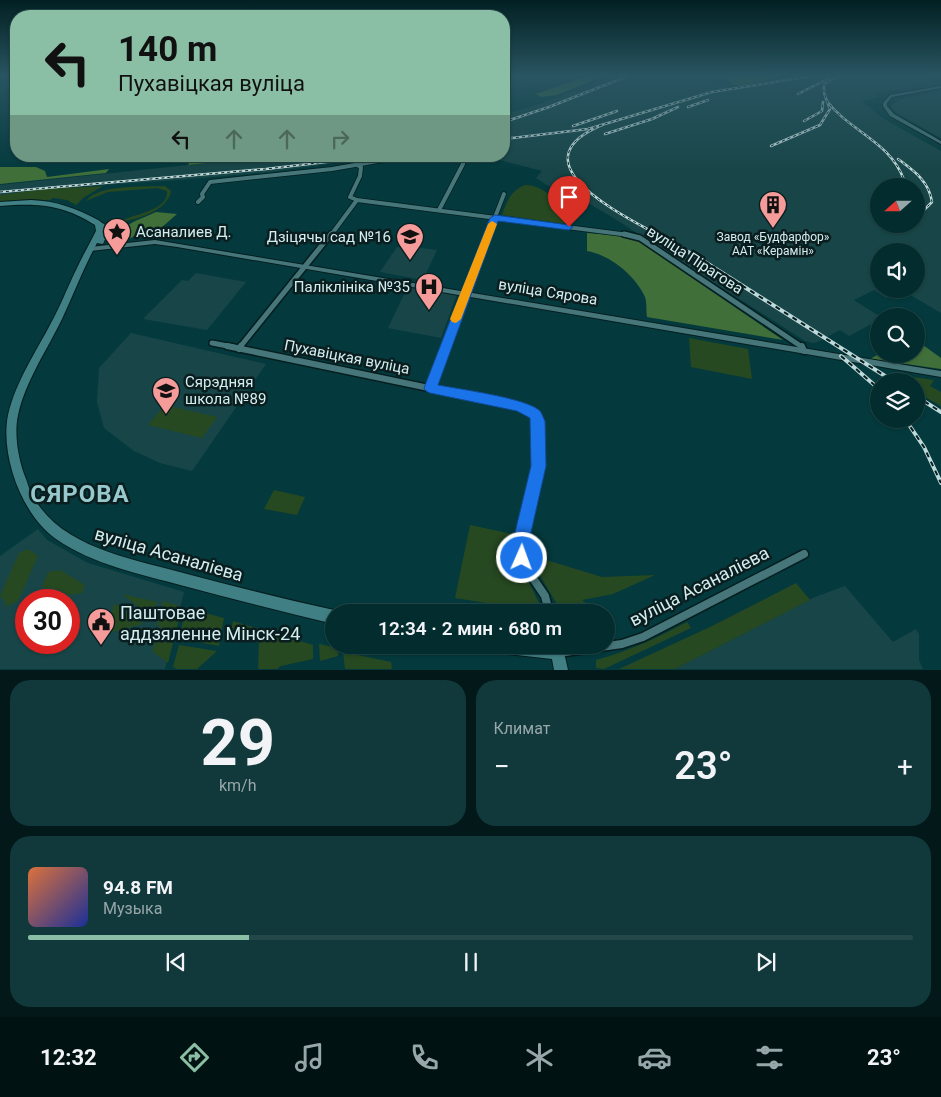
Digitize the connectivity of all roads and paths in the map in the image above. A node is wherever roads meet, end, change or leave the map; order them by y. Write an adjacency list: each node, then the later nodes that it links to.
1 (886, 107): 2 (street)
2 (941, 143)
3 (373, 162): 5 (street)
4 (463, 162): 11 (street)
5 (357, 165): 7 (street, вуліца Пірагова); 8 (street)
6 (504, 194): 13 (street)
7 (357, 200): 11 (street, вуліца Пірагова); 15 (street)
8 (198, 202)
9 (0, 204): 12 (main road)
10 (0, 208): 12 (main road)
11 (439, 210): 13 (street, вуліца Пірагова)
12 (78, 212): 14 (main road, вуліца Асаналіева)
13 (495, 218): 16 (street); 19 (street, вуліца Пірагова)
14 (94, 248): 15 (street, вуліца Сярова); 24 (main road, вуліца Асаналіева)
15 (307, 266): 16 (street, вуліца Сярова); 18 (street)
16 (466, 292): 19 (street, вуліца Сярова); 21 (street)
17 (212, 343): 18 (street, Пухавіцкая вуліца)
18 (239, 349): 21 (street, Пухавіцкая вуліца)
19 (804, 351): 20 (street, вуліца Сярова)
20 (941, 374)
21 (430, 388): 23 (street, Пухавіцкая вуліца)
22 (804, 554): 25 (street, вуліца Асаналіева)
23 (548, 604)
24 (325, 615)
25 (615, 645)
26 (558, 654): 27 (main road)
27 (560, 670)

